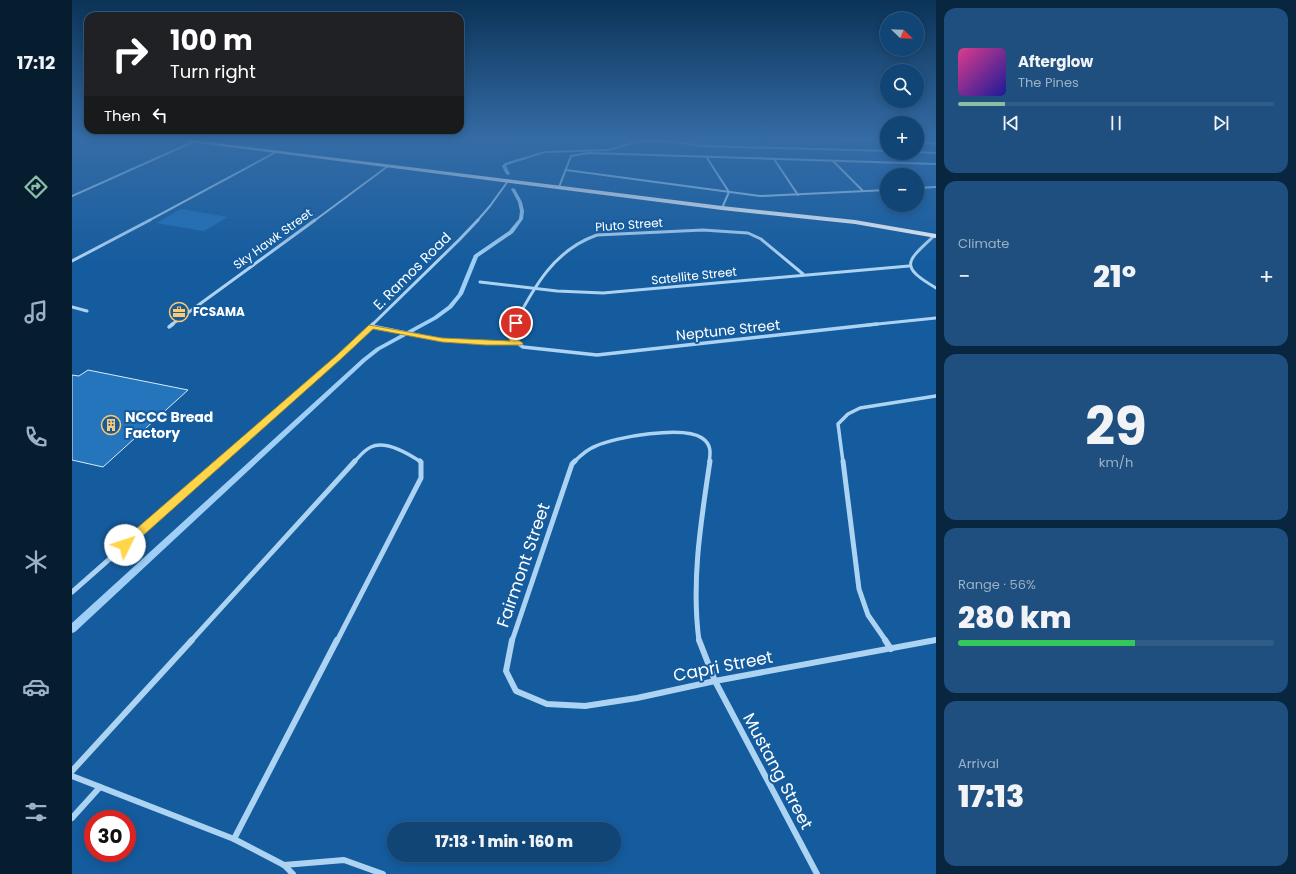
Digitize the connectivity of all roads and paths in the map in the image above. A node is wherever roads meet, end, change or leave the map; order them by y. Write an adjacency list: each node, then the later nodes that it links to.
1 (106, 181): 17 (street)
2 (222, 181): 20 (street)
3 (368, 181): 29 (street, Sky Hawk Street)
4 (508, 181): 10 (main road); 30 (street, E. Ramos Road)
5 (562, 181): 10 (street)
6 (646, 181): 15 (street)
7 (722, 181): 15 (street)
8 (789, 181): 16 (street)
9 (853, 181): 14 (street)
10 (559, 187): 18 (main road)
11 (936, 187): 12 (street)
12 (924, 188)
13 (880, 190): 14 (street)
14 (863, 191): 16 (street)
15 (729, 192): 16 (street); 18 (street)
16 (798, 195)
17 (72, 196)
18 (722, 208): 19 (main road)
19 (935, 236): 21 (street)
20 (72, 261)
21 (909, 266): 22 (street, Satellite Street); 24 (street)
22 (803, 274): 25 (street, Satellite Street); 25 (street, Pluto Street)
23 (480, 282): 25 (street, Satellite Street)
24 (936, 288)
25 (535, 289): 31 (street, Pluto Street)
26 (72, 308): 27 (street)
27 (87, 310)
28 (936, 318): 32 (street, Neptune Street)
29 (168, 326)
30 (371, 326): 31 (street); 35 (street, E. Ramos Road)
31 (519, 343): 32 (street, Pluto Street)
32 (523, 347)
33 (936, 396): 37 (street)
34 (585, 452): 38 (street, Mustang Street); 39 (street, Fairmont Street)
35 (72, 592)
36 (936, 640): 37 (street, Capri Street)
37 (891, 649): 38 (street, Capri Street)
38 (715, 681): 39 (street, Capri Street); 48 (street, Mustang Street)
39 (516, 691)
40 (72, 771): 44 (street)
41 (72, 776): 42 (street)
42 (100, 787): 43 (street); 44 (street)
43 (72, 818)
44 (234, 839): 45 (street)
45 (284, 865): 46 (street); 47 (street)
46 (294, 874)
47 (383, 874)
48 (817, 874)

